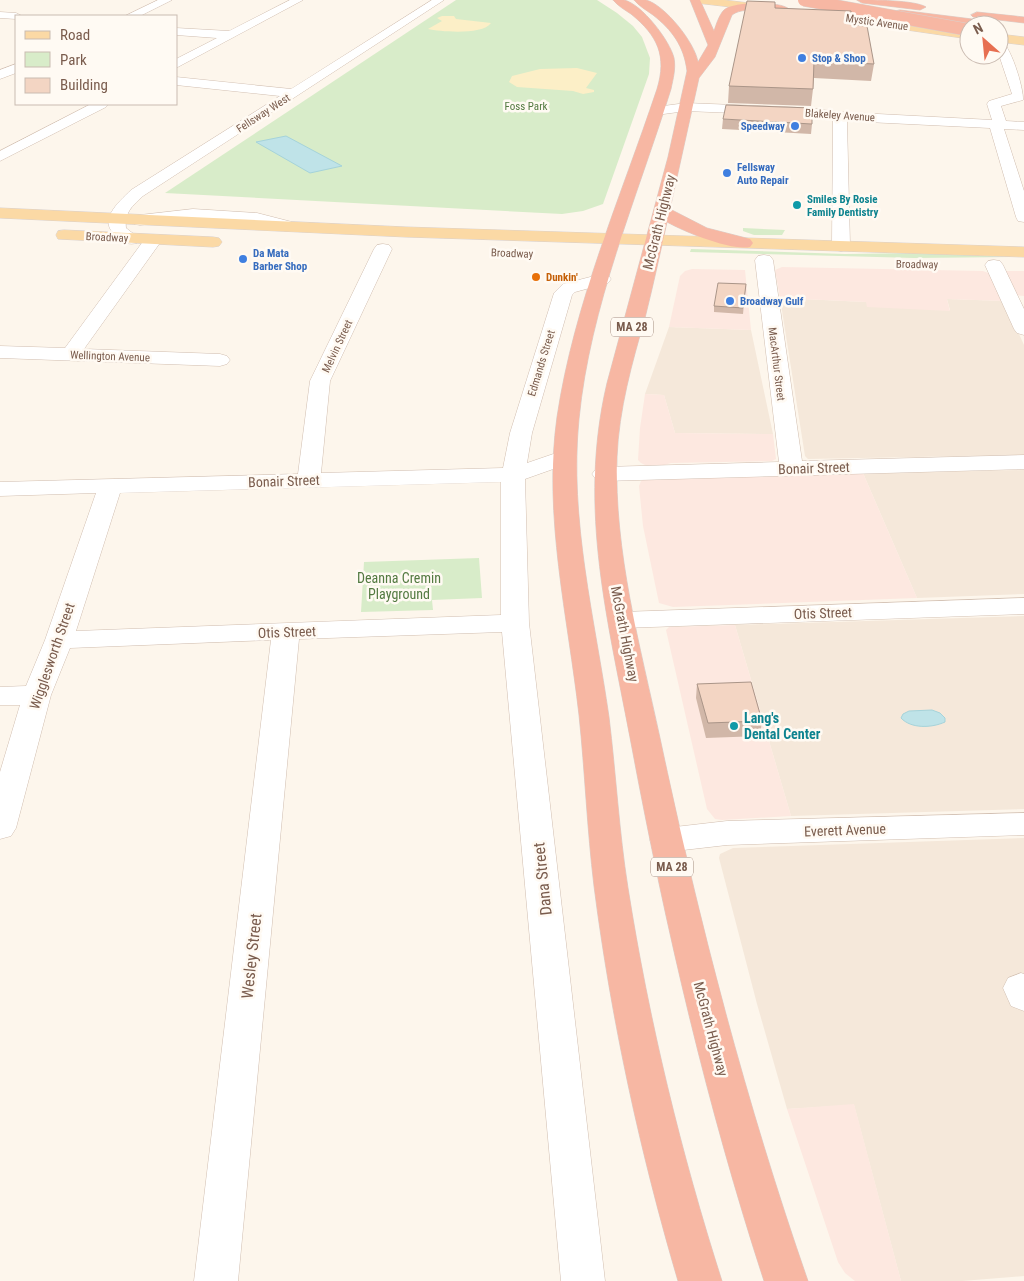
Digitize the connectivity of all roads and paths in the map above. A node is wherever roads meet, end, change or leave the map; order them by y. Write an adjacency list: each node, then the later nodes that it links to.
1 (167, 0): 15 (street)
2 (298, 0): 26 (street)
3 (439, 0): 40 (street, Fellsway West)
4 (618, 0): 43 (highway, McGrath Highway / MA 28)
5 (639, 0): 38 (highway, McGrath Highway / MA 28)
6 (696, 0): 11 (main road, Mystic Avenue); 31 (highway)
7 (782, 0): 19 (highway)
8 (862, 0): 18 (highway)
9 (894, 0): 10 (highway)
10 (931, 5)
11 (751, 6): 12 (highway); 25 (main road, Mystic Avenue); 31 (highway)
12 (798, 7): 20 (highway); 22 (highway, bridge)
13 (1024, 12): 17 (highway)
14 (0, 15): 16 (street)
15 (134, 15)
16 (15, 16)
17 (1024, 16)
18 (1024, 20)
19 (959, 21)
20 (959, 24)
21 (1009, 27): 23 (highway)
22 (959, 29)
23 (1024, 29)
24 (178, 31): 26 (street)
25 (959, 34)
26 (230, 35): 33 (street)
27 (1009, 35): 28 (highway)
28 (1024, 37)
29 (1024, 43): 30 (street)
30 (1009, 45)
31 (714, 46): 38 (highway)
32 (0, 63): 35 (street)
33 (178, 63)
34 (1008, 65): 45 (street)
35 (15, 67)
36 (15, 68): 37 (street)
37 (0, 75)
38 (692, 78): 42 (highway, McGrath Highway / MA 28)
39 (178, 81): 40 (street)
40 (294, 93): 51 (street, Fellsway West)
41 (99, 105): 47 (street)
42 (686, 107): 43 (street, Blakeley Avenue); 44 (street, Blakeley Avenue); 48 (highway, McGrath Highway / MA 28)
43 (656, 110): 60 (highway, McGrath Highway / MA 28)
44 (840, 116): 45 (street, Blakeley Avenue); 56 (street)
45 (998, 125): 46 (street, Blakeley Avenue); 50 (street)
46 (1024, 126)
47 (0, 157)
48 (662, 211): 59 (highway); 60 (highway, McGrath Highway / MA 28)
49 (2, 216): 51 (main road, Broadway)
50 (1024, 217)
51 (116, 218): 53 (street); 60 (main road, Broadway)
52 (48, 234): 53 (main road, Broadway)
53 (131, 238): 54 (main road, Broadway)
54 (154, 240): 55 (main road, Broadway); 65 (street)
55 (233, 243)
56 (841, 246): 58 (main road, Broadway); 59 (main road, Broadway)
57 (382, 249): 72 (street, Melvin Street)
58 (1024, 252)
59 (752, 254): 60 (main road, Broadway); 61 (main road, Broadway); 69 (street, MacArthur Street)
60 (628, 255): 67 (highway, McGrath Highway / MA 28); 70 (highway, McGrath Highway / MA 28); 71 (street, Edmands Street)
61 (994, 266): 62 (main road, Broadway); 63 (street)
62 (1024, 266)
63 (1024, 329)
64 (0, 352): 65 (street, Wellington Avenue)
65 (70, 355): 66 (street, Wellington Avenue)
66 (220, 360)
67 (565, 457): 71 (street, Bonair Street); 87 (highway, McGrath Highway / MA 28)
68 (1024, 462): 69 (street, Bonair Street)
69 (791, 468): 70 (street, Bonair Street)
70 (604, 474): 76 (highway, McGrath Highway / MA 28)
71 (513, 475): 72 (street, Bonair Street); 77 (street, Dana Street)
72 (309, 480): 73 (street, Bonair Street)
73 (110, 487): 74 (street, Bonair Street); 79 (street, Wigglesworth Street)
74 (0, 489)
75 (1024, 606): 76 (street, Otis Street)
76 (622, 620): 84 (highway, McGrath Highway / MA 28)
77 (516, 623): 78 (street, Otis Street); 86 (street, Dana Street)
78 (286, 632): 79 (street, Otis Street); 85 (street, Wesley Street)
79 (59, 640): 80 (street, Wigglesworth Street)
80 (37, 695): 81 (street); 83 (street, Wigglesworth Street)
81 (0, 696)
82 (1024, 824): 84 (street, Everett Avenue)
83 (0, 828)
84 (666, 840): 88 (highway, McGrath Highway / MA 28)
85 (216, 1281)
86 (583, 1281)
87 (700, 1281)
88 (786, 1281)

